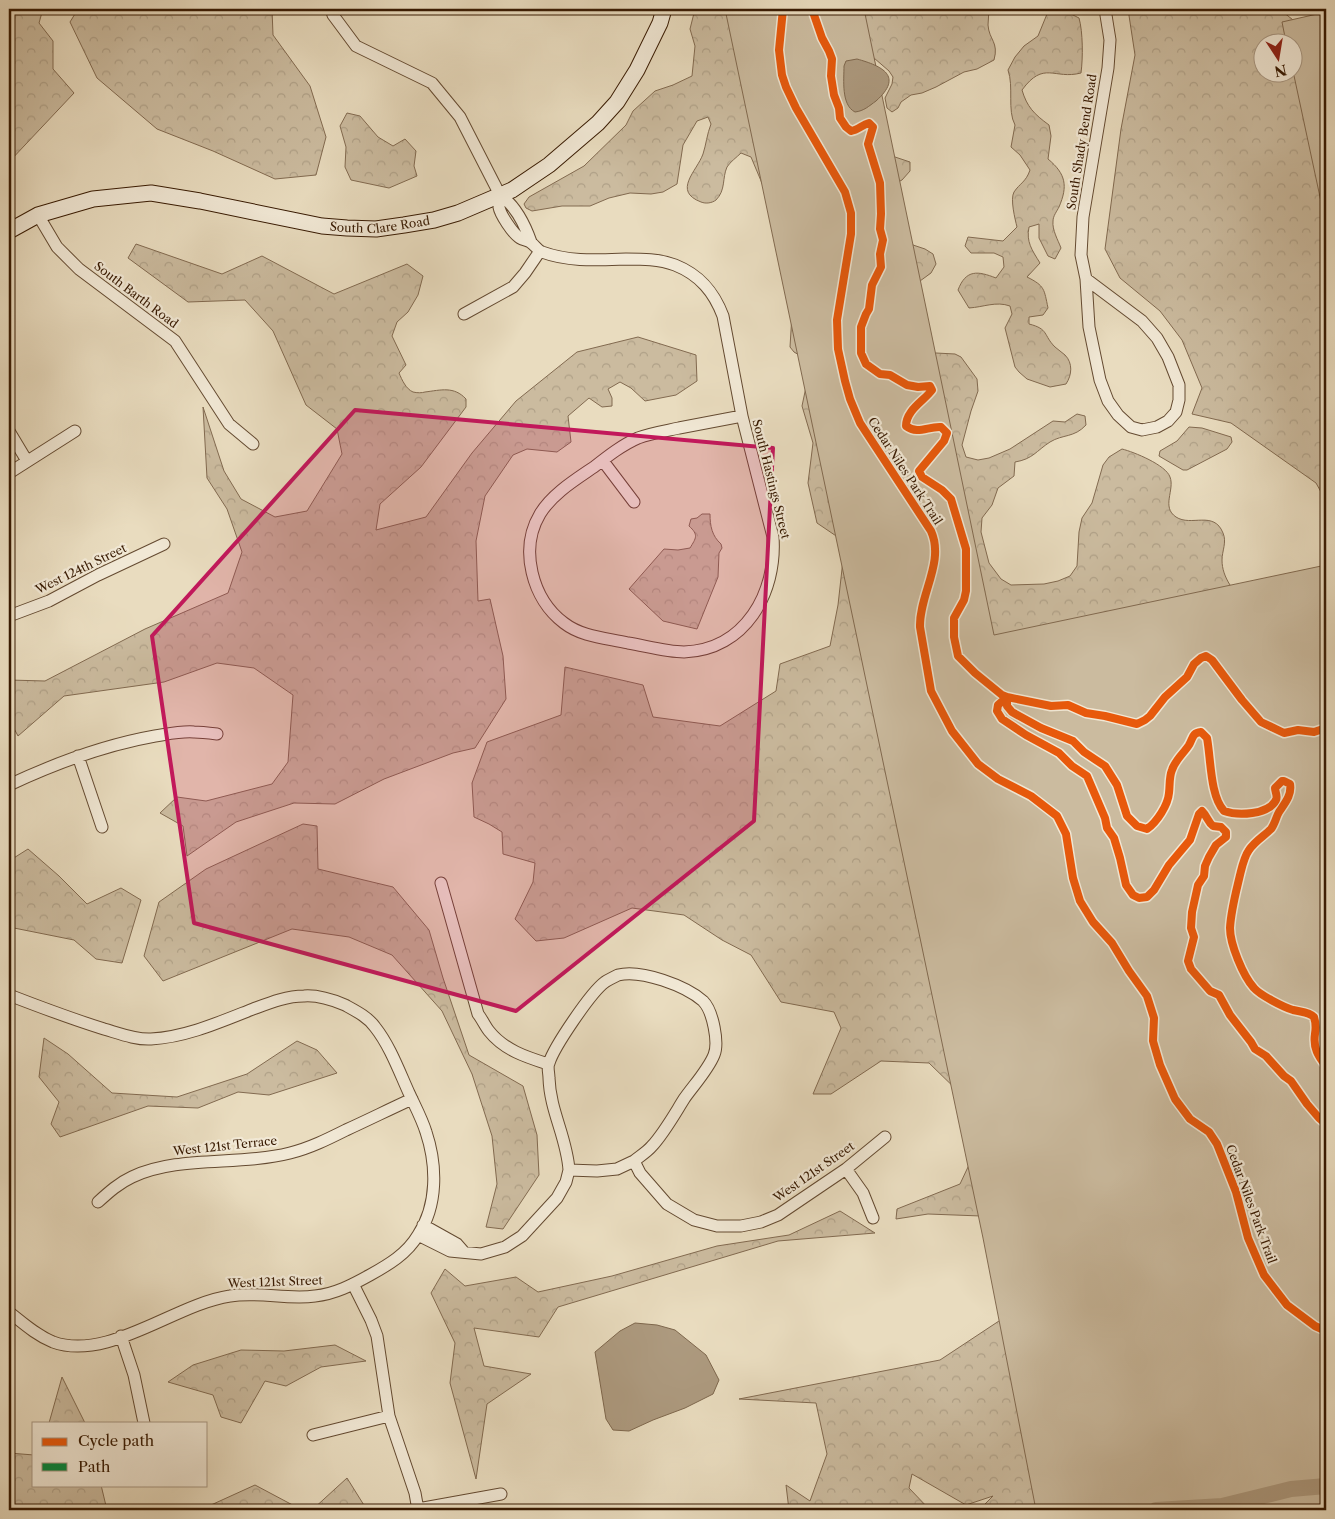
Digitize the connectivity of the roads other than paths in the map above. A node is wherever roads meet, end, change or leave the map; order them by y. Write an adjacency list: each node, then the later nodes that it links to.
1 (331, 9): 4 (street, South Hastings Street)
2 (664, 9): 4 (street, South Clare Road)
3 (1105, 9): 8 (street, South Shady Bend Road)
4 (500, 195): 5 (street, South Clare Road); 7 (street, South Hastings Street)
5 (38, 215): 6 (street, South Clare Road); 13 (street, South Barth Road)
6 (9, 231)
7 (540, 251): 9 (street); 10 (street, South Hastings Street)
8 (1086, 279): 8 (street, South Shady Bend Road)
9 (464, 314)
10 (742, 416): 15 (street, South Hastings Street); 15 (street, South Hastings Street)
11 (9, 431): 14 (street)
12 (75, 431): 14 (street)
13 (253, 444)
14 (28, 460): 16 (street)
15 (602, 461): 17 (street)
16 (9, 473)
17 (634, 502)
18 (164, 544): 19 (street, West 124th Street)
19 (9, 616)
20 (217, 734): 21 (street)
21 (78, 756): 22 (street); 23 (street)
22 (9, 784)
23 (102, 827)
24 (441, 883): 26 (street)
25 (9, 995): 27 (street, West 121st Street)
26 (548, 1064): 29 (street); 31 (street)
27 (412, 1099): 32 (street, West 121st Terrace); 34 (street, West 121st Street)
28 (885, 1137): 30 (street, West 121st Street)
29 (634, 1161): 30 (street, West 121st Street); 31 (street)
30 (846, 1169): 33 (street)
31 (569, 1170): 34 (street)
32 (98, 1202)
33 (873, 1218)
34 (421, 1230): 35 (street, West 121st Street)
35 (354, 1284): 37 (street, West 121st Street); 38 (street)
36 (9, 1312): 37 (street, West 121st Street)
37 (121, 1336): 39 (street)
38 (389, 1416): 40 (street); 42 (street)
39 (144, 1422)
40 (314, 1435)
41 (501, 1494): 42 (street)
42 (418, 1510)

